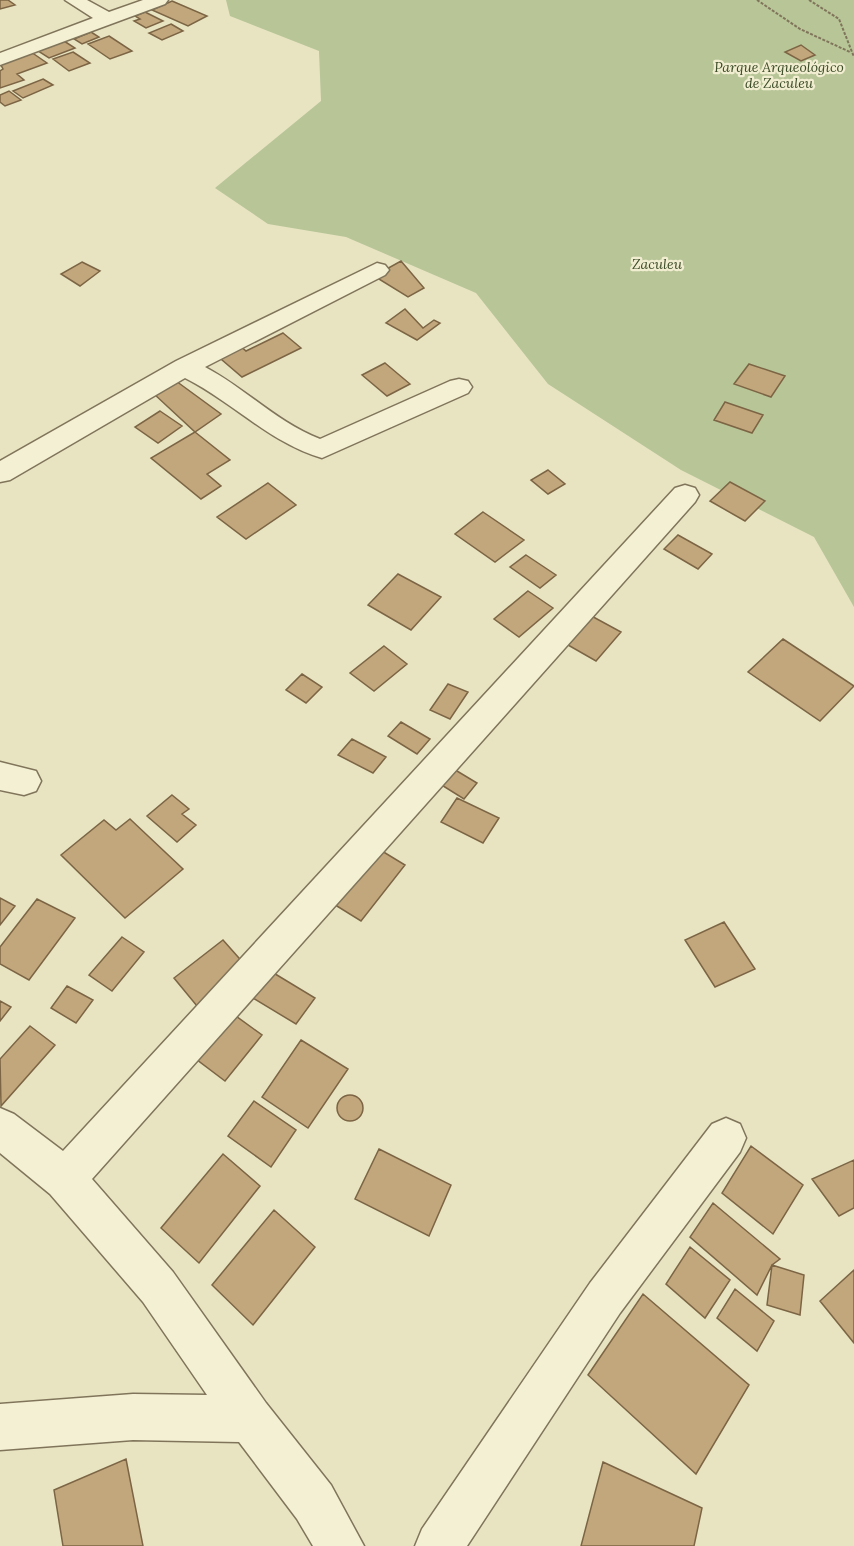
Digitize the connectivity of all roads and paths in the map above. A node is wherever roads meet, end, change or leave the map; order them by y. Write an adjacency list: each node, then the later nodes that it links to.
1 (74, 0): 5 (street)
2 (159, 0): 5 (street)
3 (757, 0): 6 (path)
4 (809, 0): 6 (path)
5 (107, 19): 8 (street)
6 (850, 52): 7 (path)
7 (854, 57)
8 (0, 59)
9 (377, 270): 10 (street)
10 (184, 366): 11 (street); 12 (street)
11 (459, 387)
12 (0, 473)
13 (686, 495): 16 (street)
14 (0, 1128): 16 (street)
15 (726, 1138): 20 (street)
16 (65, 1179): 17 (street)
17 (250, 1419): 18 (street); 19 (street)
18 (0, 1427)
19 (340, 1546)
20 (439, 1546)

